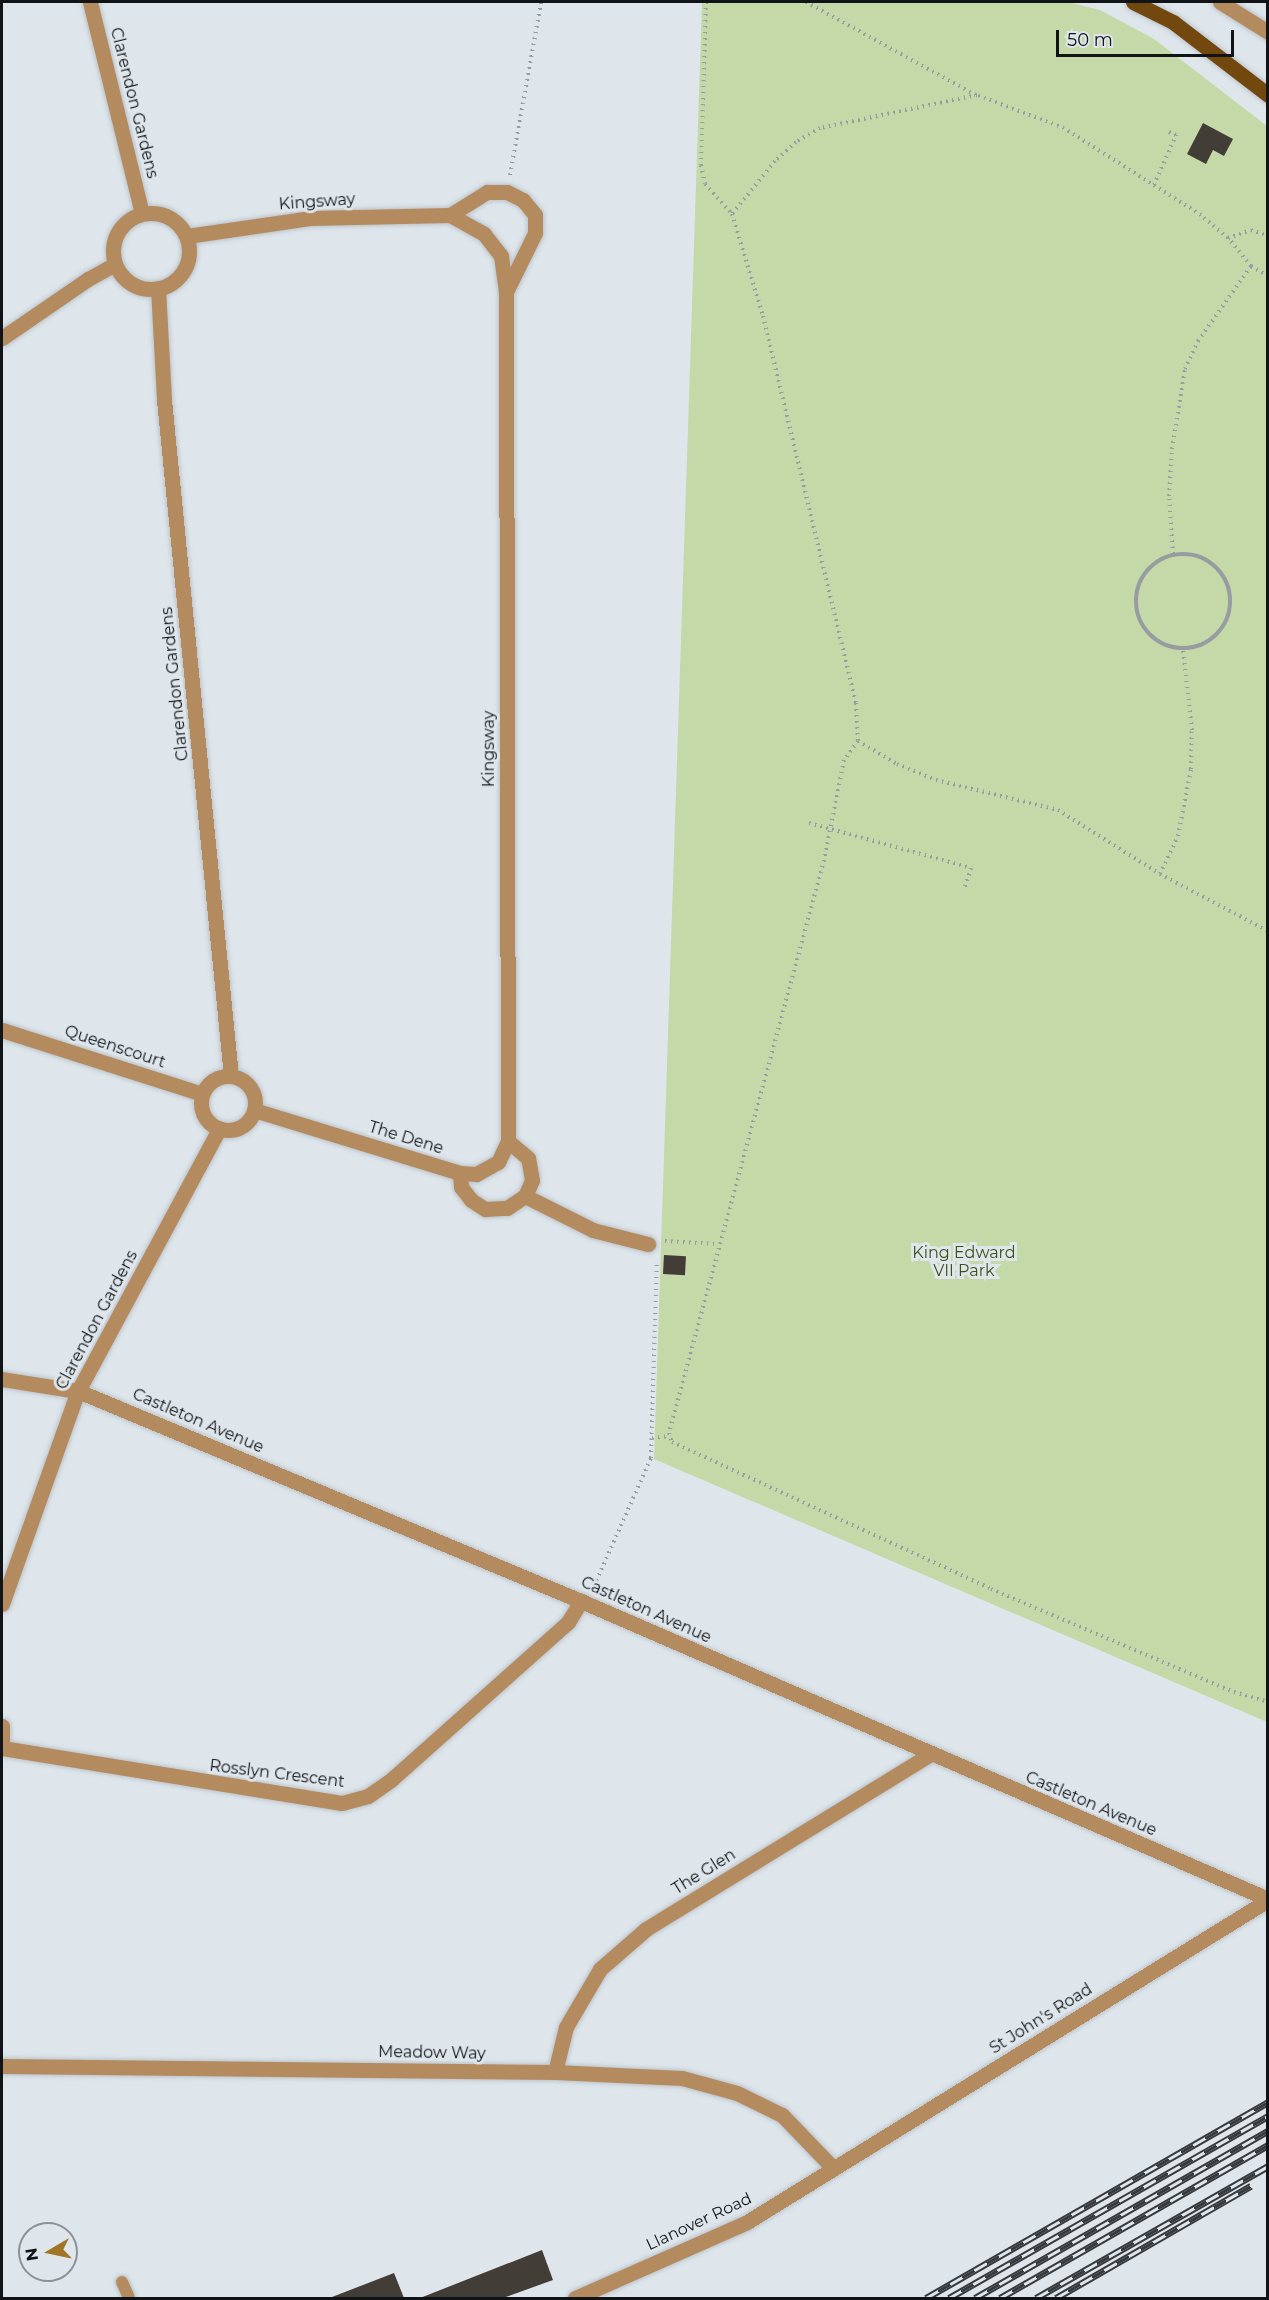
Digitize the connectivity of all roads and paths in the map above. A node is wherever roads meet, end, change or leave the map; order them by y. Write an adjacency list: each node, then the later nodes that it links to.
1 (90, 2): 13 (street, Clarendon Gardens)
2 (541, 2): 12 (path)
3 (706, 2): 14 (path)
4 (806, 2): 8 (path)
5 (1133, 2): 9 (main road)
6 (1220, 2): 7 (street)
7 (1268, 32)
8 (977, 95): 11 (path); 14 (path)
9 (1268, 95)
10 (1167, 131): 11 (path)
11 (1154, 185): 18 (path)
12 (507, 192): 15 (street); 23 (street, Kingsway)
13 (142, 213): 16 (street); 19 (street)
14 (732, 214): 27 (path)
15 (450, 215): 16 (street, Kingsway); 23 (street, Kingsway)
16 (187, 236): 22 (street)
17 (1268, 236): 18 (path)
18 (1228, 238): 20 (path)
19 (115, 264): 22 (street); 24 (street)
20 (1251, 266): 21 (path); 25 (path)
21 (1268, 276)
22 (158, 288): 34 (street, Clarendon Gardens)
23 (506, 292): 38 (street, Kingsway)
24 (2, 338)
25 (1173, 554): 26 (path); 26 (path)
26 (1184, 649): 30 (path)
27 (858, 741): 29 (path); 30 (path)
28 (809, 823): 29 (path)
29 (831, 827): 31 (path); 42 (path)
30 (1160, 874): 32 (path)
31 (964, 891)
32 (1268, 931)
33 (6, 1033): 35 (street, Queenscourt)
34 (231, 1076): 35 (street); 36 (street)
35 (202, 1094): 37 (street)
36 (254, 1110): 37 (street); 39 (street, The Dene)
37 (219, 1129): 44 (street, Clarendon Gardens)
38 (508, 1141): 39 (street); 40 (street)
39 (460, 1173): 40 (street, The Dene)
40 (525, 1196): 41 (street)
41 (653, 1242): 42 (path); 46 (path)
42 (717, 1244): 45 (path)
43 (2, 1379): 44 (street, Castleton Avenue)
44 (78, 1391): 47 (street, Castleton Avenue); 48 (street, Clarendon Gardens)
45 (669, 1436): 46 (path); 49 (path)
46 (652, 1438): 47 (path)
47 (584, 1602): 51 (street, Rosslyn Crescent); 52 (street, Castleton Avenue)
48 (2, 1605)
49 (1268, 1702)
50 (2, 1726): 51 (street)
51 (2, 1746)
52 (930, 1754): 53 (street, Castleton Avenue); 55 (street, The Glen)
53 (1268, 1899): 56 (street, St John's Road)
54 (2, 2066): 55 (street, Meadow Way)
55 (555, 2072): 56 (street, Meadow Way)
56 (833, 2168): 59 (street, Llanover Road)
57 (122, 2282): 58 (lane)
58 (129, 2298)
59 (575, 2298)

